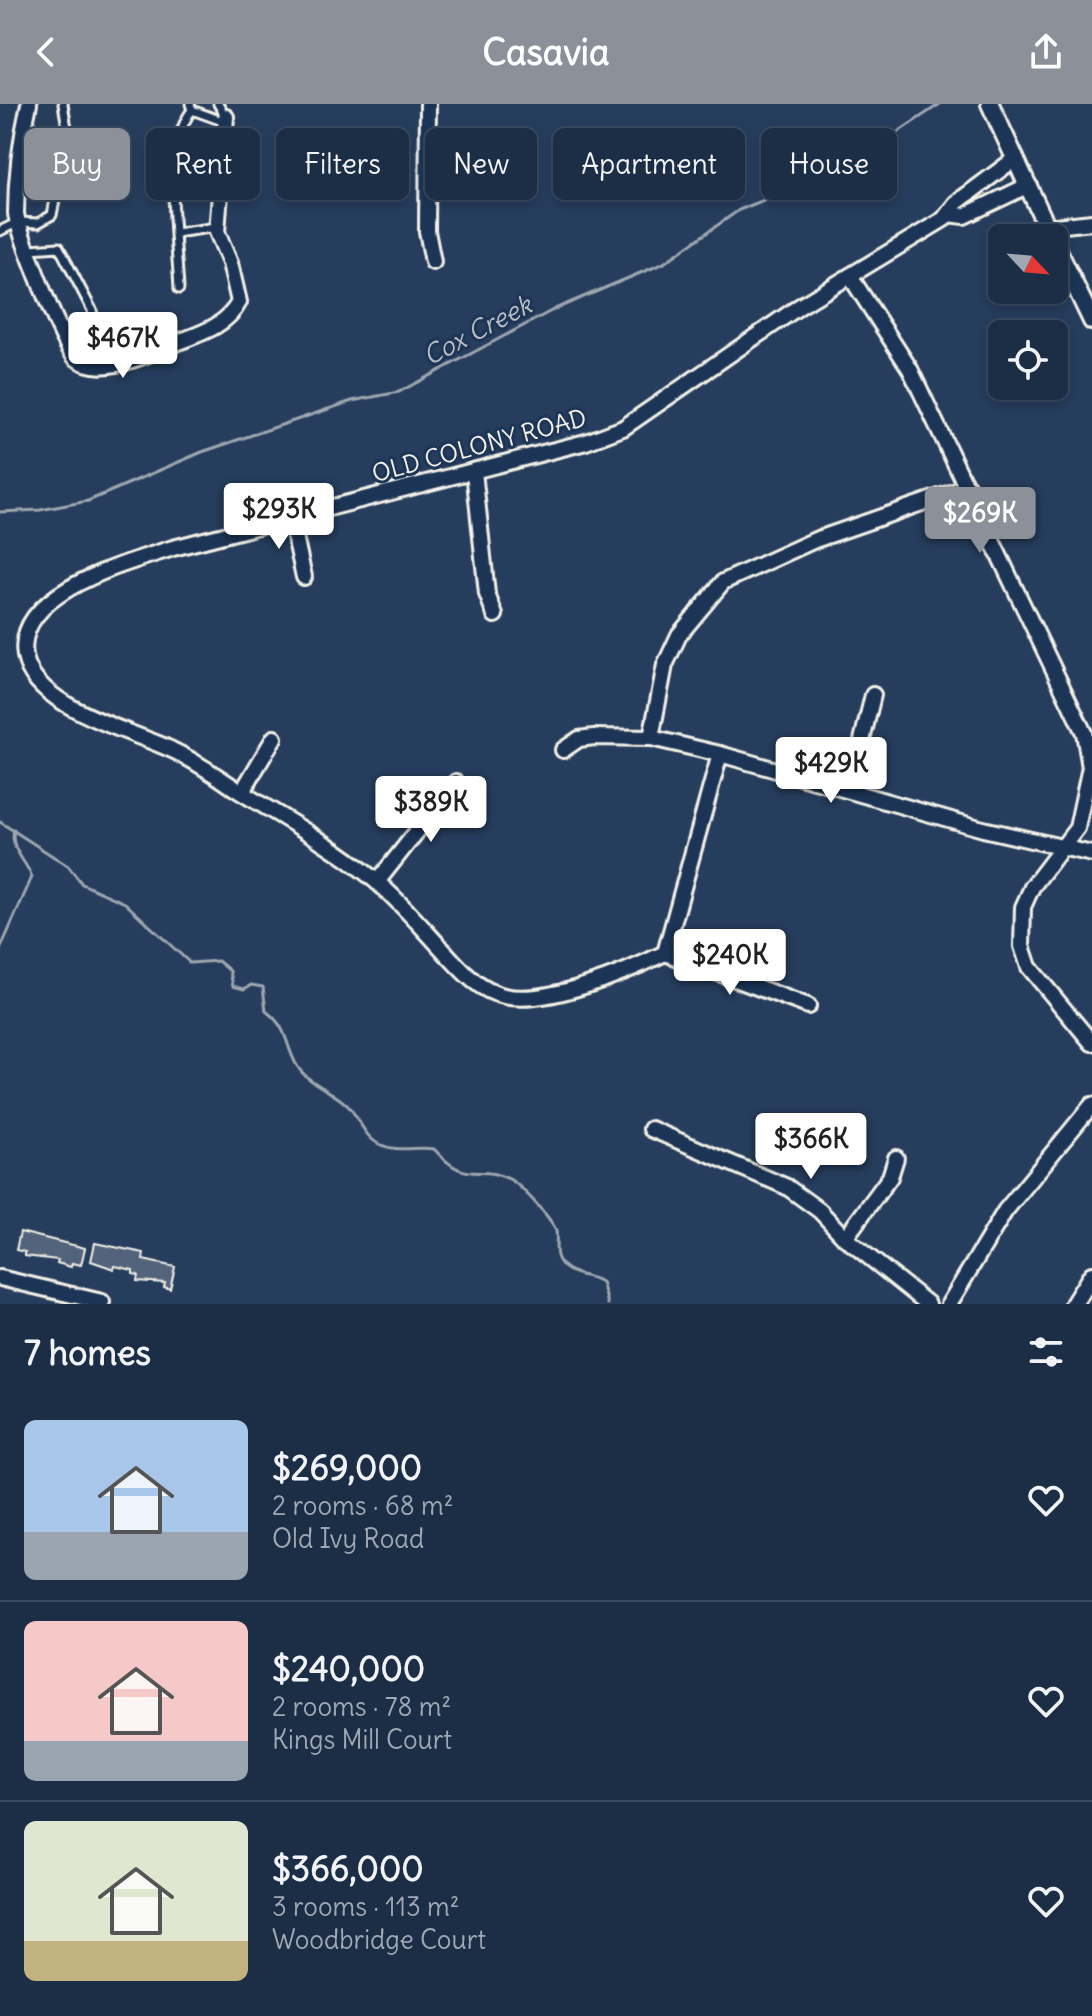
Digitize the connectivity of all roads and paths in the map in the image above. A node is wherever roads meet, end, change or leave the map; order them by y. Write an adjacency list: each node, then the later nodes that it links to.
1 (29, 104): 11 (street)
2 (63, 104): 11 (lane)
3 (218, 104): 7 (lane)
4 (428, 104): 19 (street)
5 (990, 104): 8 (street)
6 (191, 107): 7 (lane); 17 (lane)
7 (226, 120): 14 (street)
8 (1016, 158): 9 (street); 10 (street, OLD COLONY ROAD)
9 (1029, 185): 10 (street, OLD COLONY ROAD); 13 (street)
10 (948, 214): 21 (street, OLD COLONY ROAD)
11 (18, 222): 16 (lane); 18 (street)
12 (1092, 222): 15 (street)
13 (1046, 224)
14 (217, 227): 17 (lane); 24 (street)
15 (1068, 230)
16 (0, 231)
17 (176, 233): 22 (lane)
18 (30, 249): 24 (street); 24 (lane)
19 (433, 262)
20 (1068, 271): 23 (street)
21 (850, 276): 25 (street, OLD COLONY ROAD); 26 (street)
22 (179, 289)
23 (1092, 321)
24 (61, 339)
25 (474, 471): 27 (street, OLD COLONY ROAD); 29 (street)
26 (968, 487): 32 (street); 38 (street)
27 (291, 518): 28 (street); 37 (street, OLD COLONY ROAD)
28 (304, 577)
29 (495, 615)
30 (873, 695): 36 (street)
31 (274, 738): 37 (street)
32 (651, 738): 33 (street); 34 (street)
33 (563, 750)
34 (720, 754): 36 (street); 41 (street)
35 (456, 782): 40 (street)
36 (850, 790): 38 (street)
37 (242, 792): 40 (street, OLD COLONY ROAD)
38 (1065, 848): 39 (street); 43 (street)
39 (1092, 854)
40 (377, 882): 41 (street, OLD COLONY ROAD)
41 (665, 953): 42 (street)
42 (808, 1006)
43 (1092, 1043)
44 (1092, 1105): 52 (street)
45 (651, 1129): 47 (street)
46 (896, 1158): 47 (street)
47 (845, 1238): 51 (street)
48 (1092, 1275): 53 (street)
49 (0, 1278): 50 (street)
50 (102, 1302)
51 (928, 1304)
52 (949, 1304)
53 (1074, 1304)

